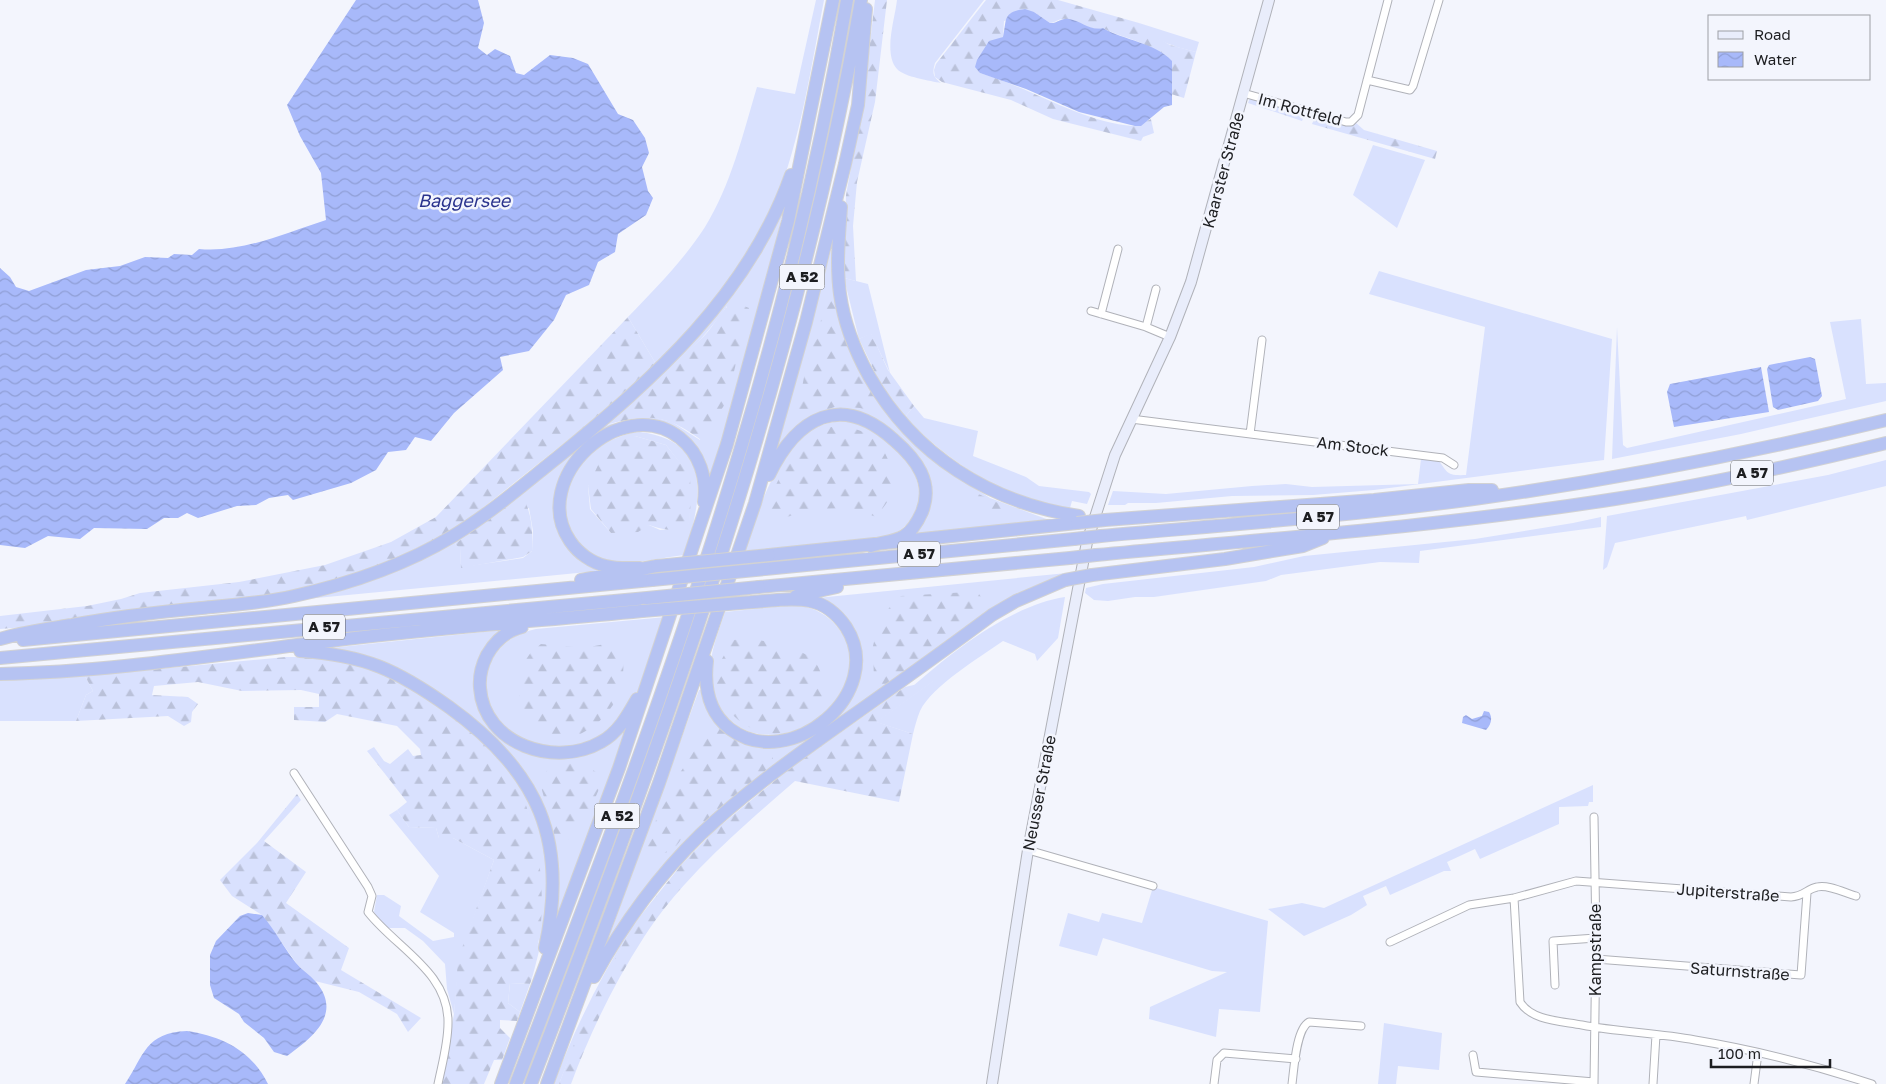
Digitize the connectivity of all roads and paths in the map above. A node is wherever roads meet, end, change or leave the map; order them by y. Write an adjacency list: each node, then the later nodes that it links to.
1 (833, 0): 10 (highway)
2 (847, 0): 65 (highway, A 52)
3 (861, 0): 66 (highway, A 52)
4 (866, 0): 11 (highway)
5 (1269, 0): 9 (main road, Kaarster Straße)
6 (1388, 0): 8 (street)
7 (1439, 0): 8 (street)
8 (1366, 80): 9 (street, Im Rottfeld)
9 (1243, 93): 17 (main road, Kaarster Straße)
10 (806, 127): 28 (highway); 37 (highway)
11 (845, 164): 25 (highway); 27 (highway)
12 (1118, 248): 15 (street)
13 (1156, 289): 16 (street)
14 (1091, 311): 15 (street)
15 (1101, 314): 16 (street)
16 (1146, 327): 17 (street)
17 (1170, 337): 19 (main road, Kaarster Straße)
18 (1262, 340): 21 (street)
19 (1131, 419): 21 (street, Am Stock); 26 (main road, Kaarster Straße)
20 (1886, 420): 24 (highway, A 57)
21 (1250, 434): 23 (street, Am Stock)
22 (1886, 443): 29 (highway, A 57)
23 (1454, 465)
24 (1534, 490): 27 (highway); 33 (highway, A 57, bridge)
25 (755, 503): 30 (highway); 36 (highway)
26 (1097, 505): 44 (main road, Neusser Straße)
27 (1078, 519): 30 (highway)
28 (700, 527): 31 (highway); 40 (highway)
29 (1336, 533): 32 (highway, A 57, bridge); 55 (highway, bridge)
30 (871, 546): 31 (highway, bridge)
31 (640, 568): 33 (highway)
32 (898, 574): 34 (highway); 39 (highway, A 57, bridge)
33 (522, 593): 37 (highway, A 57)
34 (771, 600): 35 (highway, bridge); 36 (highway)
35 (553, 620): 38 (highway); 40 (highway)
36 (713, 629): 55 (highway)
37 (0, 641)
38 (268, 651): 41 (highway); 54 (highway)
39 (0, 658)
40 (654, 668): 54 (highway)
41 (0, 674)
42 (294, 773): 63 (street)
43 (1594, 817): 45 (street, Kampstraße)
44 (1028, 850): 46 (street); 68 (main road, Neusser Straße)
45 (1595, 882): 47 (street, Jupiterstraße); 49 (street, Jupiterstraße); 50 (street, Kampstraße)
46 (1153, 886)
47 (1807, 893): 48 (street, Jupiterstraße); 52 (street, Saturnstraße)
48 (1856, 896)
49 (1514, 898): 51 (street, Jupiterstraße); 57 (street)
50 (1596, 938): 52 (street, Kampstraße); 53 (street)
51 (1390, 942)
52 (1596, 959): 57 (street, Kampstraße)
53 (1555, 985)
54 (533, 998): 64 (highway)
55 (571, 1024): 67 (highway)
56 (1361, 1026): 61 (street)
57 (1594, 1027): 58 (street); 62 (street, Kampstraße)
58 (1656, 1035): 59 (street); 72 (street)
59 (1758, 1053): 73 (street); 74 (street)
60 (1473, 1055): 62 (street)
61 (1296, 1059): 70 (street); 71 (street)
62 (1594, 1083)
63 (438, 1084)
64 (501, 1084)
65 (516, 1084)
66 (531, 1084)
67 (547, 1084)
68 (992, 1084): 69 (street)
69 (996, 1084)
70 (1214, 1084)
71 (1292, 1084)
72 (1652, 1084)
73 (1754, 1084)
74 (1872, 1084)

